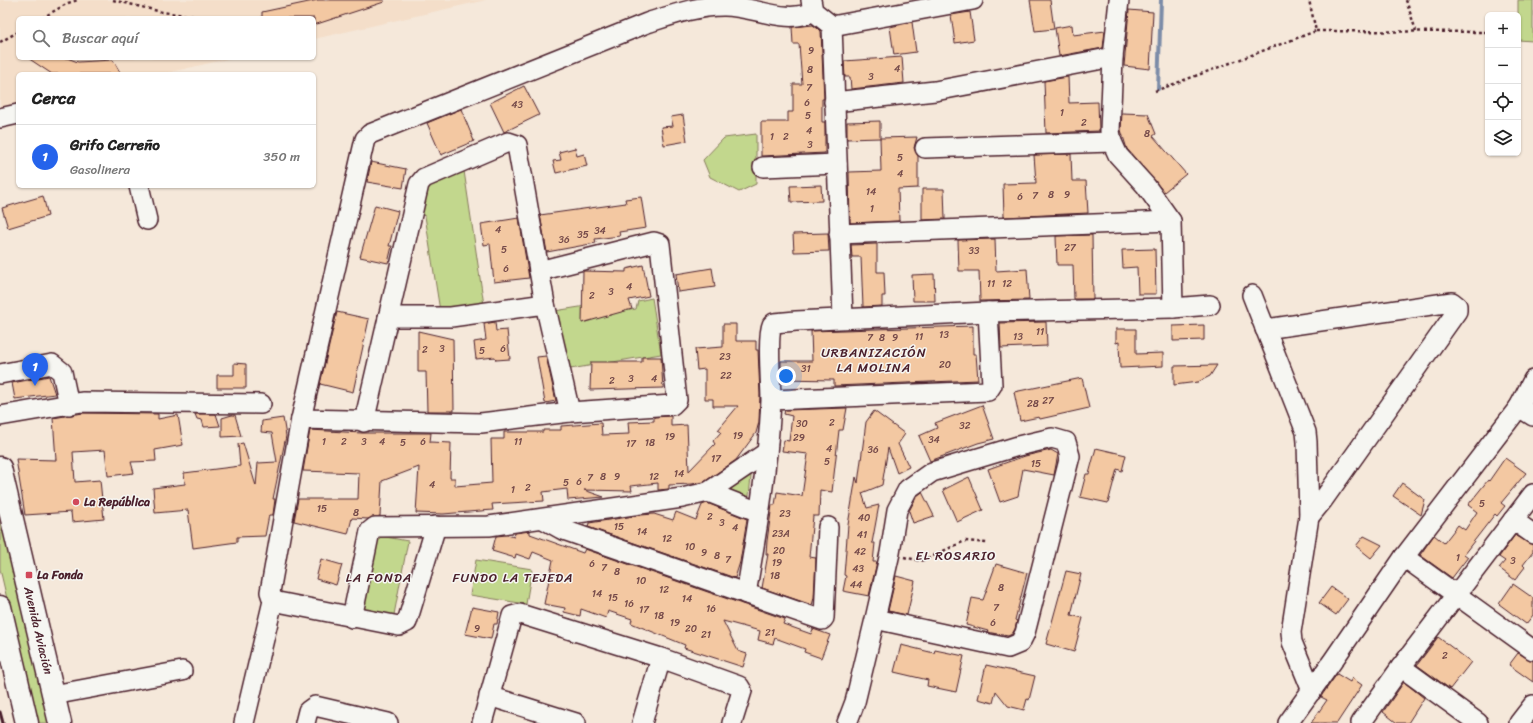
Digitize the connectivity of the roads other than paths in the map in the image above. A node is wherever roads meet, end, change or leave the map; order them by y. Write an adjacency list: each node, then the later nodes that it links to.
1 (973, 0): 4 (street)
2 (1119, 0): 5 (street)
3 (812, 5): 4 (street); 34 (street)
4 (832, 26): 6 (street)
5 (1113, 57): 6 (street); 9 (street)
6 (834, 102): 11 (street)
7 (16, 114): 8 (street)
8 (0, 118)
9 (1112, 142): 10 (street); 15 (street)
10 (925, 148)
11 (837, 164): 12 (street); 16 (street)
12 (763, 167)
13 (139, 188): 14 (street)
14 (147, 220)
15 (1170, 221): 16 (street); 21 (street)
16 (839, 234): 24 (street)
17 (539, 271): 19 (street); 23 (street); 32 (street)
18 (1252, 295): 25 (street)
19 (545, 304): 23 (street); 32 (street)
20 (1210, 305): 21 (street)
21 (1173, 308): 22 (street)
22 (988, 312): 24 (street); 28 (street)
23 (388, 317): 35 (street)
24 (844, 318): 28 (street)
25 (1265, 329): 42 (street); 42 (street)
26 (0, 374): 30 (street)
27 (1533, 380): 31 (street)
28 (771, 400): 36 (street)
29 (261, 404): 30 (street)
30 (69, 405): 33 (street)
31 (1526, 411): 48 (street)
32 (570, 412): 35 (street)
33 (0, 416)
34 (301, 419): 35 (street); 51 (street)
35 (364, 422)
36 (766, 452): 38 (street); 41 (street)
37 (0, 468): 40 (main road, Avenida Aviación)
38 (708, 492): 41 (street); 43 (street)
39 (1533, 494): 44 (street)
40 (5, 501): 60 (main road, Avenida Aviación)
41 (760, 512): 49 (street)
42 (1309, 517): 59 (street)
43 (543, 519): 45 (street); 49 (street)
44 (1513, 520): 47 (street); 50 (street)
45 (436, 526): 53 (street); 53 (street)
46 (828, 527): 49 (street)
47 (1533, 534)
48 (1404, 557): 50 (street); 59 (street)
49 (746, 594)
50 (1456, 595): 55 (street); 57 (street)
51 (273, 601): 53 (street); 66 (street)
52 (0, 608): 64 (main road)
53 (352, 618)
54 (875, 619): 54 (street); 73 (street)
55 (1533, 650)
56 (661, 658): 61 (street); 71 (street); 72 (street)
57 (1401, 667): 74 (street); 75 (street)
58 (182, 671): 60 (street)
59 (1312, 691): 63 (street)
60 (53, 695): 65 (main road, Avenida Aviación)
61 (489, 696): 69 (street); 70 (street)
62 (1533, 705): 76 (street)
63 (1292, 722)
64 (27, 723)
65 (60, 723)
66 (244, 723)
67 (305, 723): 68 (street)
68 (388, 723)
69 (482, 723)
70 (575, 723)
71 (642, 723)
72 (732, 723)
73 (847, 723)
74 (1361, 723)
75 (1478, 723)
76 (1519, 723)

